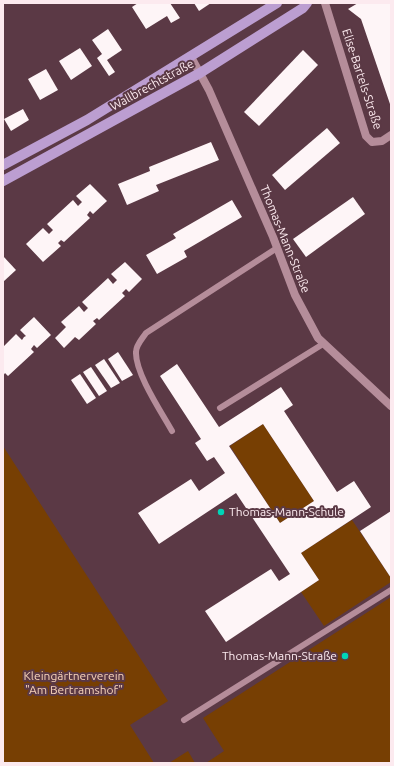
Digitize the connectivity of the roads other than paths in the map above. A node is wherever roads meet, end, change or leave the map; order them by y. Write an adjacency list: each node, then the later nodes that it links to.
1 (277, 3): 4 (main road, Wallbrechtstraße)
2 (307, 3): 5 (main road, Wallbrechtstraße)
3 (326, 3): 6 (street, Elise-Bartels-Straße)
4 (191, 57): 5 (street, Thomas-Mann-Straße); 7 (main road, Wallbrechtstraße)
5 (200, 73): 8 (main road, Wallbrechtstraße); 9 (street, Thomas-Mann-Straße)
6 (391, 135)
7 (3, 165)
8 (3, 180)
9 (277, 248): 10 (street, Thomas-Mann-Straße); 13 (lane)
10 (323, 344): 11 (street, Thomas-Mann-Straße); 12 (lane)
11 (391, 406)
12 (220, 408)
13 (172, 431)
14 (391, 590): 15 (lane)
15 (184, 720)

